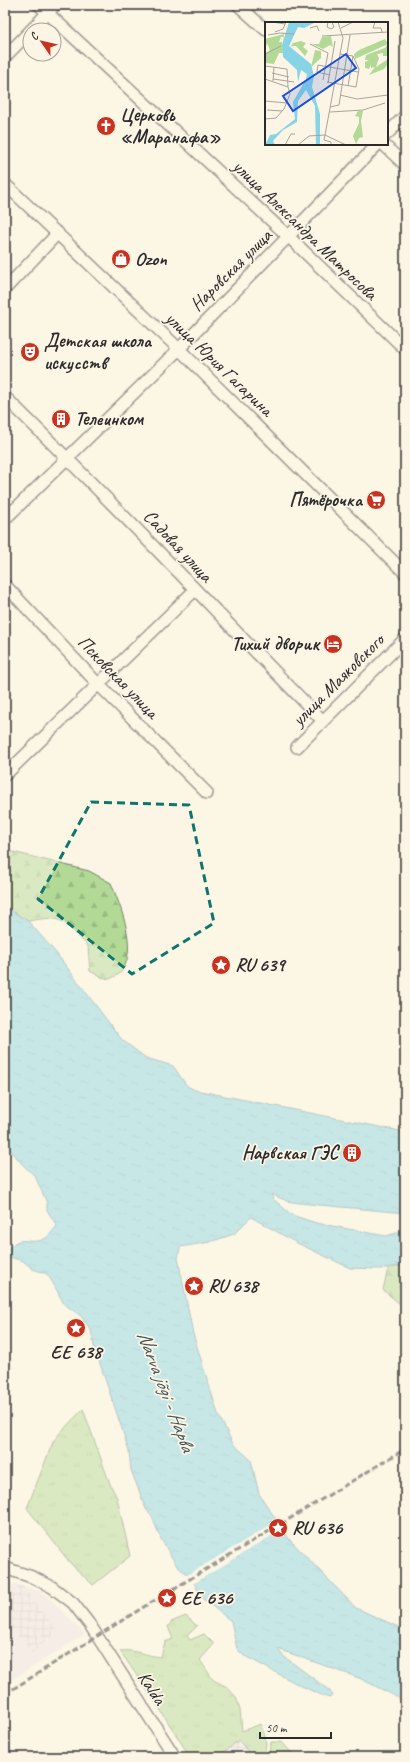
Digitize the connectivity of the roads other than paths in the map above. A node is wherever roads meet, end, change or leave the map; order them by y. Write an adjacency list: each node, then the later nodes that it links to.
1 (238, 5): 4 (street)
2 (47, 8): 3 (street); 14 (street, улица Александра Матросова)
3 (37, 22)
4 (265, 29)
5 (22, 40): 6 (street)
6 (5, 58)
7 (405, 116): 8 (street)
8 (388, 133)
9 (377, 145): 14 (street, Наровская улица)
10 (384, 145): 11 (street)
11 (405, 165)
12 (5, 184): 13 (street, улица Юрия Гагарина)
13 (58, 233): 15 (street); 16 (street, улица Юрия Гагарина)
14 (289, 237): 16 (street, Наровская улица); 17 (street, улица Александра Матросова)
15 (5, 289)
16 (179, 349): 19 (street, Наровская улица); 21 (street, улица Юрия Гагарина)
17 (405, 349)
18 (5, 397): 19 (street, Садовая улица)
19 (67, 457): 20 (street, Наровская улица); 23 (street, Садовая улица)
20 (5, 519)
21 (405, 573)
22 (5, 585): 25 (street, Псковская улица)
23 (195, 590): 25 (street); 26 (street, Садовая улица)
24 (405, 639): 26 (street, улица Маяковского)
25 (98, 684): 28 (street); 29 (street, Псковская улица)
26 (323, 721): 27 (street, улица Маяковского)
27 (297, 747)
28 (5, 775)
29 (207, 793)
30 (5, 1568): 31 (street, Kalda)
31 (175, 1757)

